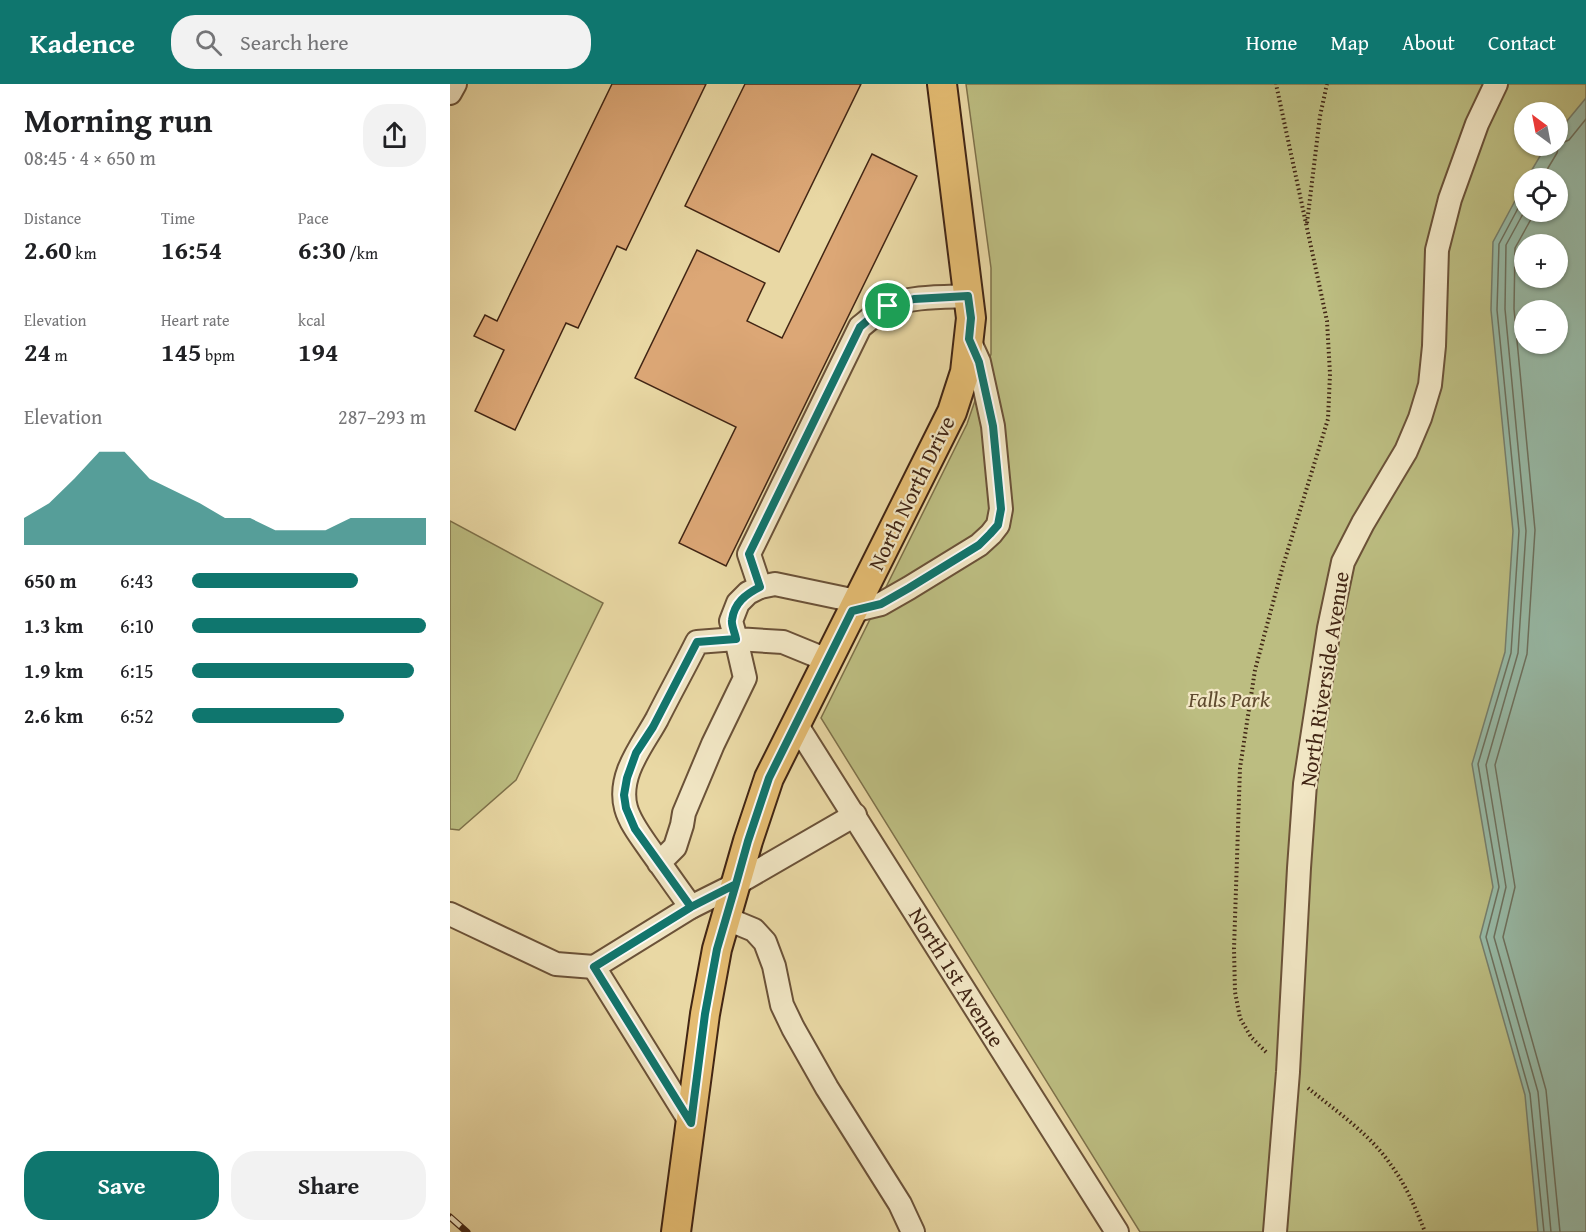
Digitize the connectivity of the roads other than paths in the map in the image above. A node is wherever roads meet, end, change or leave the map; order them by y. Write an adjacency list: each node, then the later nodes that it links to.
1 (455, 84): 4 (street)
2 (942, 84): 5 (main road, North North Drive)
3 (1496, 84): 23 (street, North Riverside Avenue)
4 (450, 93)
5 (968, 296): 6 (main road, North North Drive); 7 (street)
6 (969, 339): 8 (main road, North North Drive); 8 (street)
7 (760, 587): 8 (street); 9 (street)
8 (854, 606): 10 (main road, North North Drive)
9 (736, 639): 10 (street); 13 (street); 13 (street)
10 (827, 660): 11 (main road, North North Drive)
11 (796, 724): 12 (street, North 1st Avenue); 14 (main road, North North Drive)
12 (855, 815): 14 (street); 22 (street, North 1st Avenue)
13 (659, 863): 15 (street)
14 (736, 884): 15 (street); 17 (main road, North North Drive)
15 (691, 907): 18 (street)
16 (450, 914): 18 (street)
17 (725, 918): 19 (main road, North North Drive); 21 (street)
18 (594, 967): 19 (street)
19 (691, 1123): 20 (main road, North North Drive)
20 (676, 1232)
21 (913, 1232)
22 (1117, 1232)
23 (1275, 1232)

